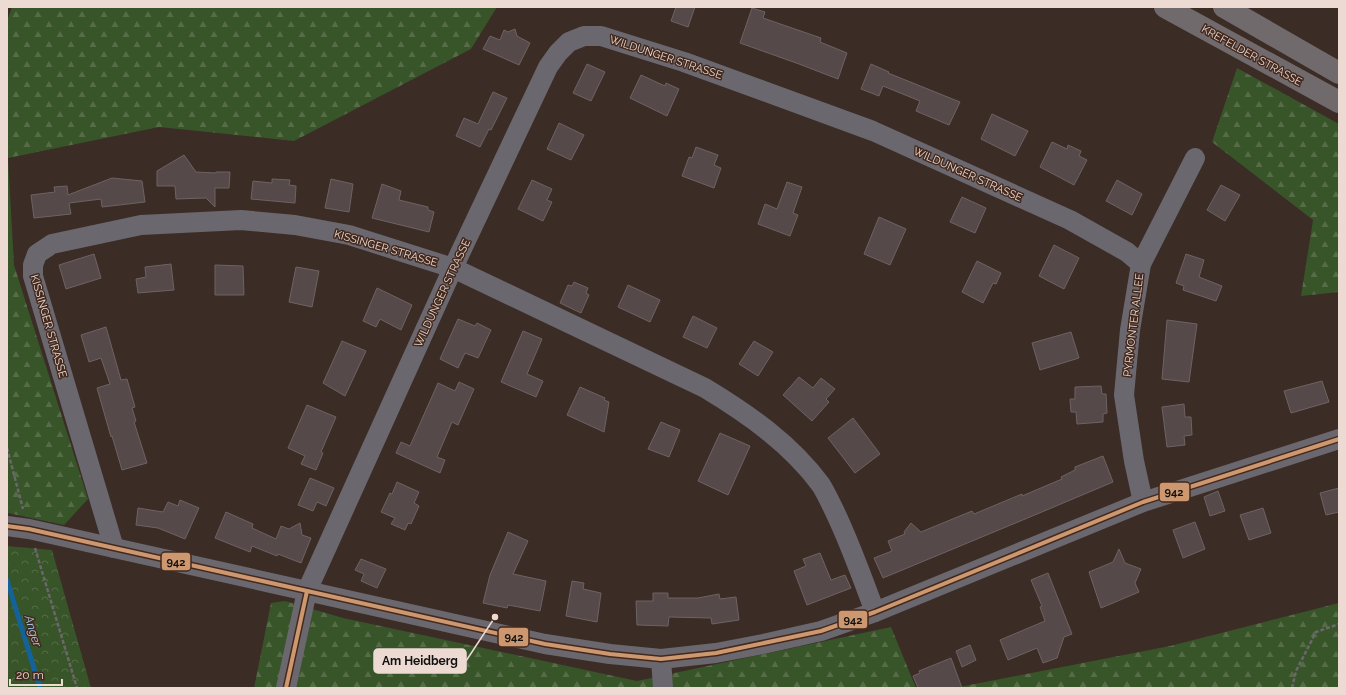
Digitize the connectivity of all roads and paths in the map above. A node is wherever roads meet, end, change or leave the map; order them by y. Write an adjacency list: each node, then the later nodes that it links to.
1 (1165, 7): 4 (highway, KREFELDER STRASSE)
2 (1224, 7): 3 (highway)
3 (1339, 73)
4 (1339, 102)
5 (1195, 158): 6 (street, PYRMONTER ALLEE)
6 (1140, 264): 7 (street, WILDUNGER STRASSE); 10 (street, PYRMONTER ALLEE)
7 (453, 268): 13 (street, KISSINGER STRASSE); 14 (street, WILDUNGER STRASSE); 15 (street, KISSINGER STRASSE)
8 (1339, 438): 10 (street)
9 (7, 448): 12 (path)
10 (1143, 502): 15 (street)
11 (7, 526): 12 (street)
12 (29, 529): 13 (street); 18 (path)
13 (114, 548): 14 (street)
14 (307, 591): 17 (street); 19 (street, WILDUNGER STRASSE)
15 (875, 612): 17 (street)
16 (1339, 624): 21 (path)
17 (661, 659): 20 (street)
18 (77, 688)
19 (286, 688)
20 (663, 688)
21 (1292, 688)

